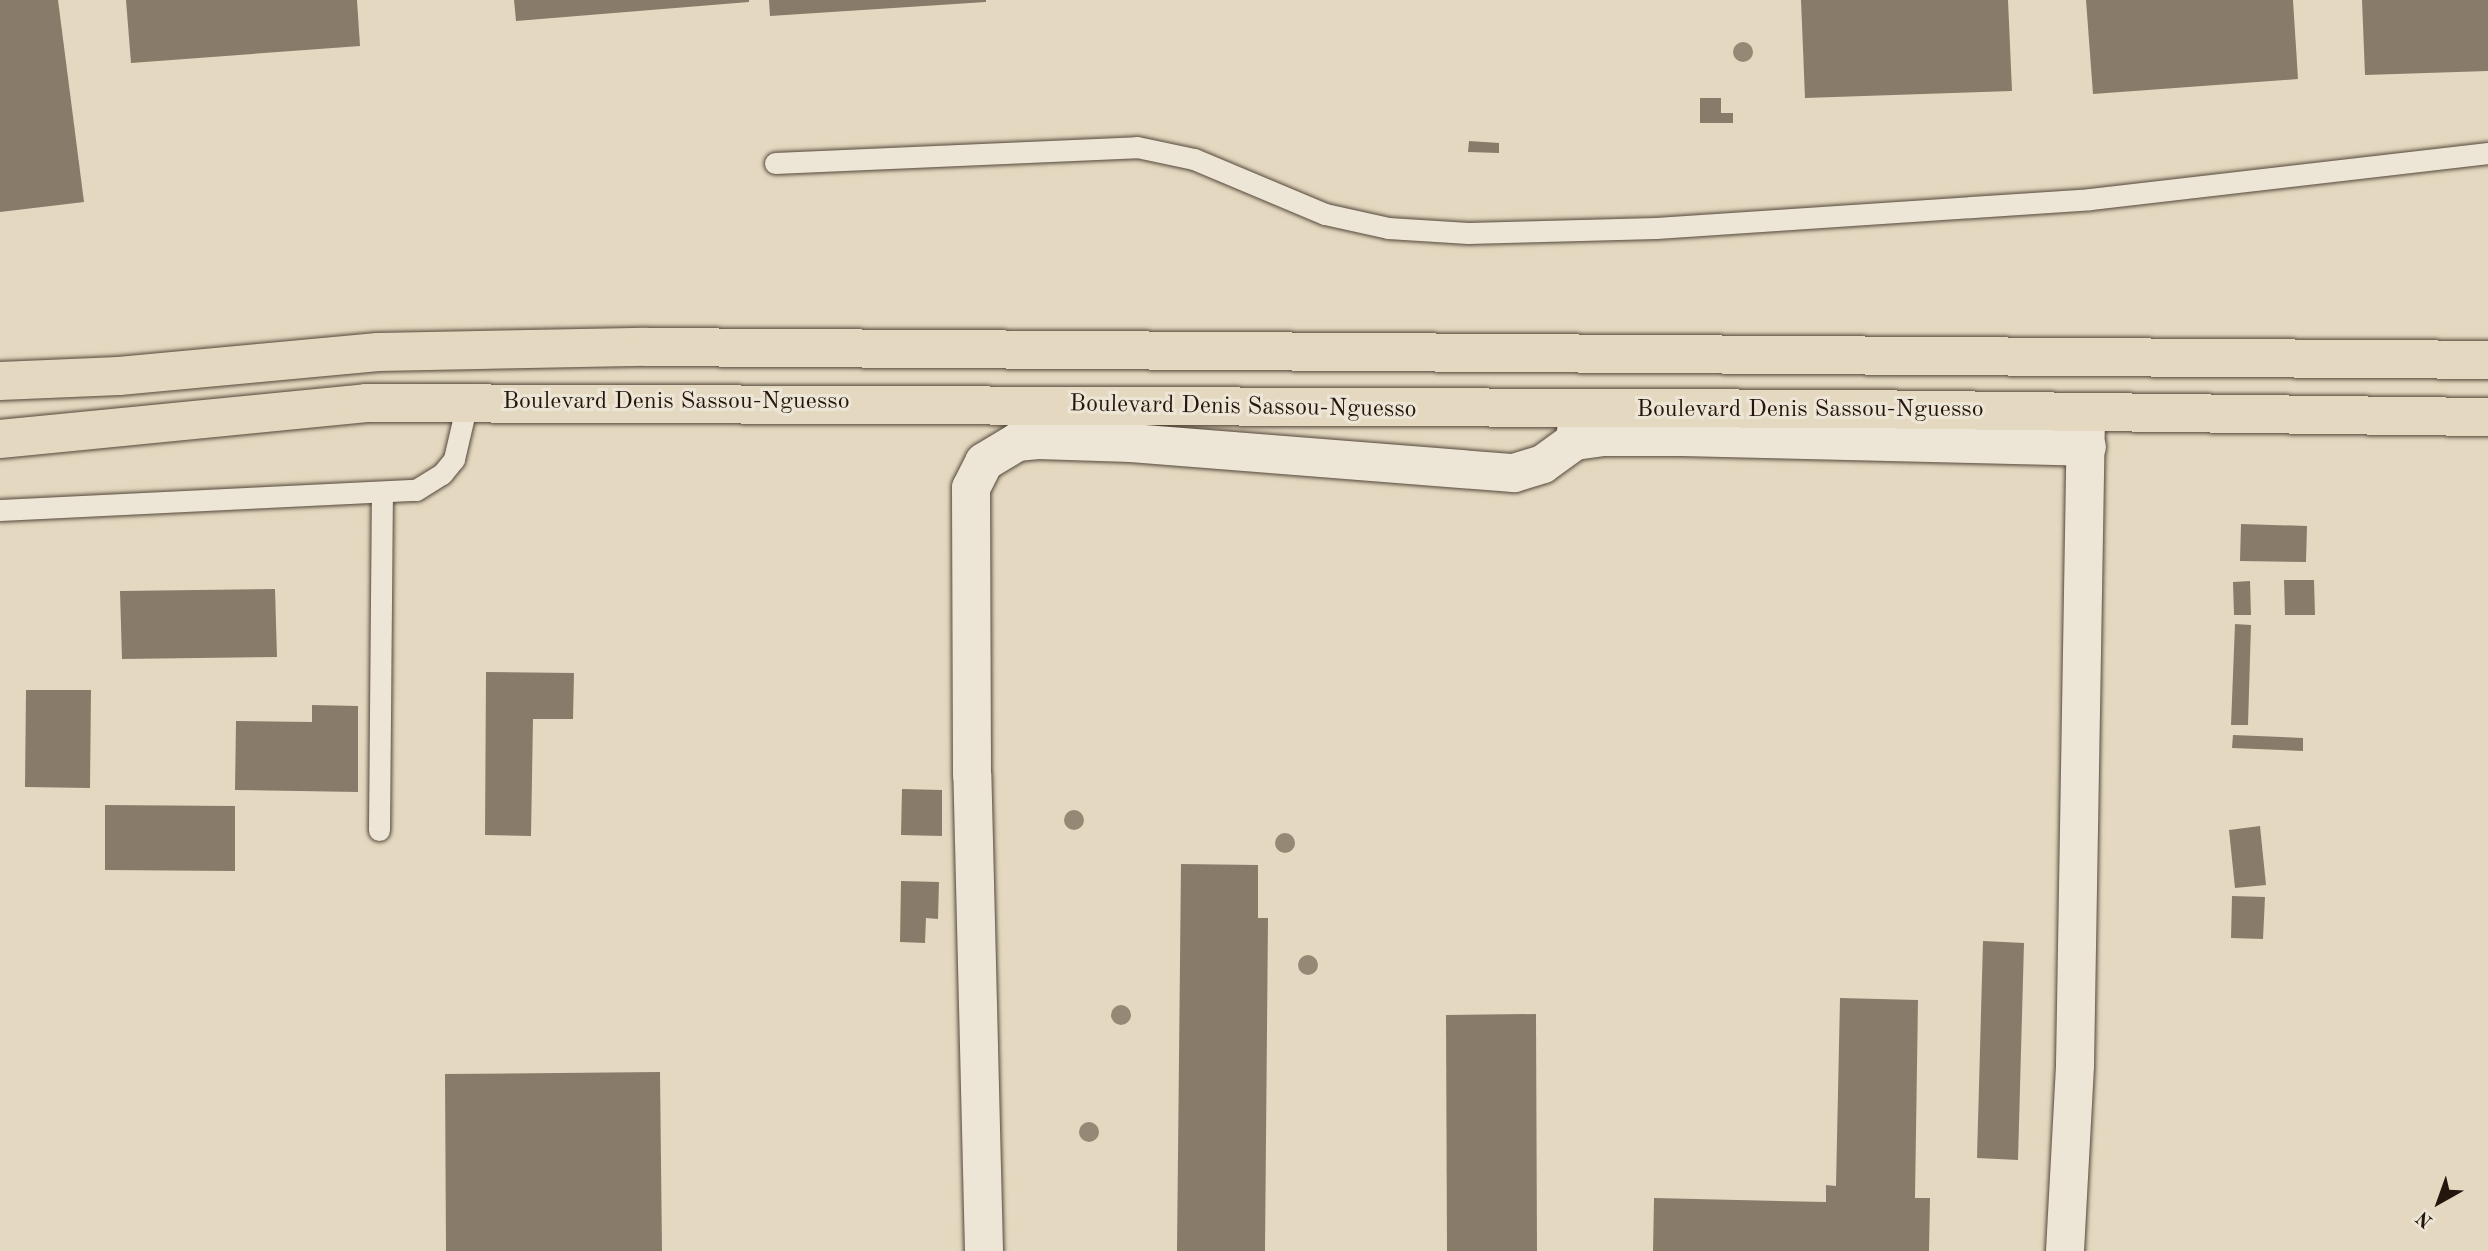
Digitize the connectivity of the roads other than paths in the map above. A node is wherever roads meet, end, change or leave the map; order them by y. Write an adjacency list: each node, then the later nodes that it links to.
1 (2488, 153): 2 (lane)
2 (775, 163)
3 (2488, 360): 4 (main road)
4 (0, 381)
5 (467, 403): 7 (main road, Boulevard Denis Sassou-Nguesso); 9 (main road, Boulevard Denis Sassou-Nguesso); 10 (lane)
6 (2488, 417): 8 (main road, Boulevard Denis Sassou-Nguesso)
7 (1576, 426): 8 (main road, Boulevard Denis Sassou-Nguesso); 13 (street)
8 (2087, 430): 14 (street)
9 (0, 439)
10 (382, 492): 11 (lane); 12 (lane)
11 (0, 510)
12 (379, 831)
13 (984, 1251)
14 (2065, 1251)

